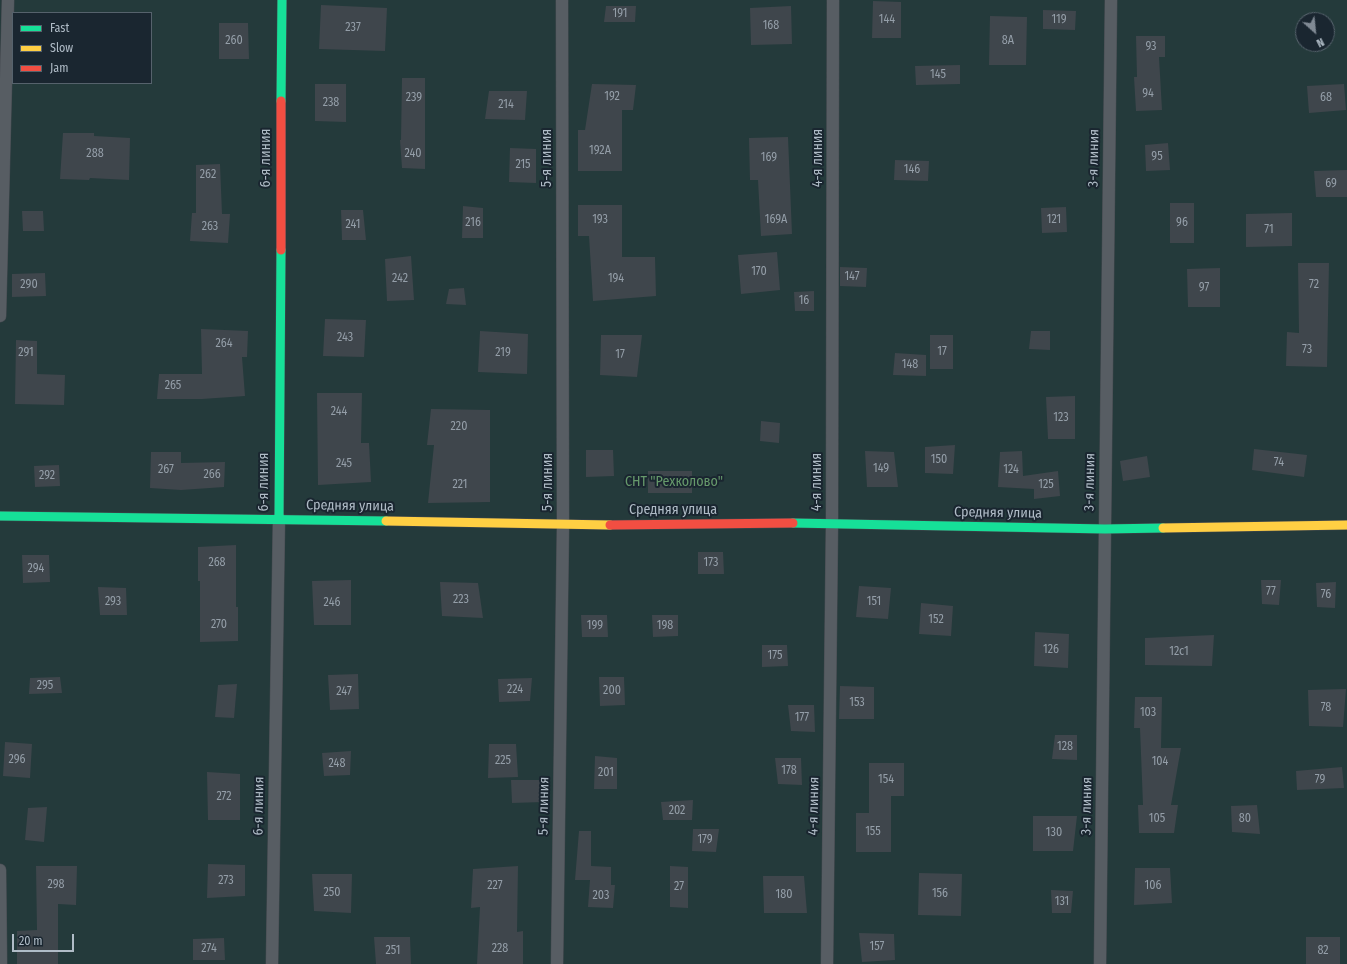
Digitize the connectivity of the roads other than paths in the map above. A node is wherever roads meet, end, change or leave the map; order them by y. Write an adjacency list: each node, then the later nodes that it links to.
1 (8, 0): 6 (lane)
2 (282, 0): 8 (street, 6-я линия)
3 (562, 0): 10 (lane, 5-я линия)
4 (834, 0): 9 (lane, 4-я линия)
5 (1111, 0): 12 (lane, 3-я линия)
6 (0, 316)
7 (0, 516): 8 (street, Средняя улица)
8 (279, 518): 10 (street, Средняя улица); 15 (lane, 6-я линия)
9 (832, 523): 10 (street, Средняя улица); 12 (street, Средняя улица); 17 (lane, 4-я линия)
10 (563, 525): 16 (lane, 5-я линия)
11 (1347, 525): 12 (street, Средняя улица)
12 (1105, 529): 18 (lane, 3-я линия)
13 (0, 870): 14 (lane)
14 (1, 964)
15 (272, 964)
16 (557, 964)
17 (827, 964)
18 (1100, 964)

